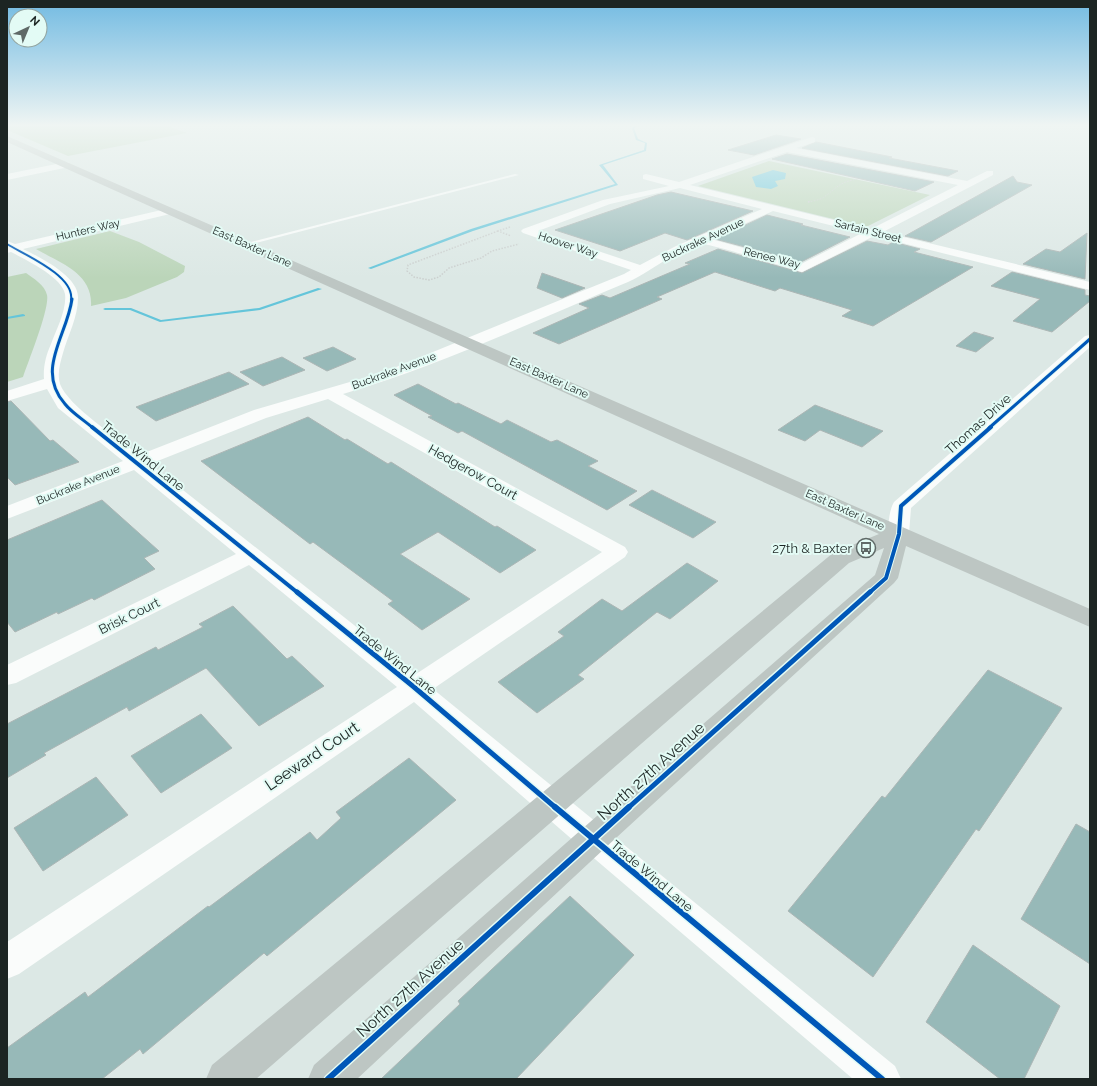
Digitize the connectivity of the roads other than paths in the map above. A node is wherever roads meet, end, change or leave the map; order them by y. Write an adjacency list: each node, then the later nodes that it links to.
1 (92, 177): 10 (main road, East Baxter Lane)
2 (510, 177): 13 (lane)
3 (646, 177): 8 (street, Sartain Street)
4 (705, 177): 8 (street, Hoover Way)
5 (928, 177): 7 (street)
6 (981, 177): 7 (street, Renee Way)
7 (967, 184): 11 (street, Renee Way)
8 (680, 185): 9 (street, Sartain Street); 15 (street, Hoover Way)
9 (772, 208): 11 (street, Sartain Street); 12 (street, Buckrake Avenue)
10 (170, 211): 13 (main road, East Baxter Lane); 14 (street, Hunters Way)
11 (872, 232): 12 (street, Renee Way); 16 (street, Sartain Street)
12 (700, 239): 15 (street, Buckrake Avenue)
13 (246, 244): 18 (main road, East Baxter Lane)
14 (9, 247): 19 (street)
15 (643, 270): 18 (street, Buckrake Avenue)
16 (1090, 286)
17 (1090, 339): 24 (street, Thomas Drive)
18 (470, 342): 20 (street, Buckrake Avenue); 24 (main road, East Baxter Lane)
19 (52, 382): 21 (street); 22 (street, Trade Wind Lane)
20 (329, 393): 22 (street, Buckrake Avenue); 25 (street, Hedgerow Court)
21 (7, 396)
22 (135, 462): 23 (street, Buckrake Avenue); 26 (street, Trade Wind Lane)
23 (7, 513)
24 (899, 534): 27 (main road, East Baxter Lane); 30 (main road); 31 (main road, North 27th Avenue)
25 (617, 552): 29 (street, Leeward Court)
26 (250, 556): 28 (street, Brisk Court); 29 (street, Trade Wind Lane)
27 (1090, 619)
28 (7, 676)
29 (414, 687): 30 (street, Trade Wind Lane); 32 (street, Leeward Court)
30 (551, 804): 31 (street, Trade Wind Lane); 33 (main road)
31 (593, 839): 34 (main road, North 27th Avenue); 35 (street, Trade Wind Lane)
32 (7, 962)
33 (226, 1079)
34 (328, 1079)
35 (882, 1079)

